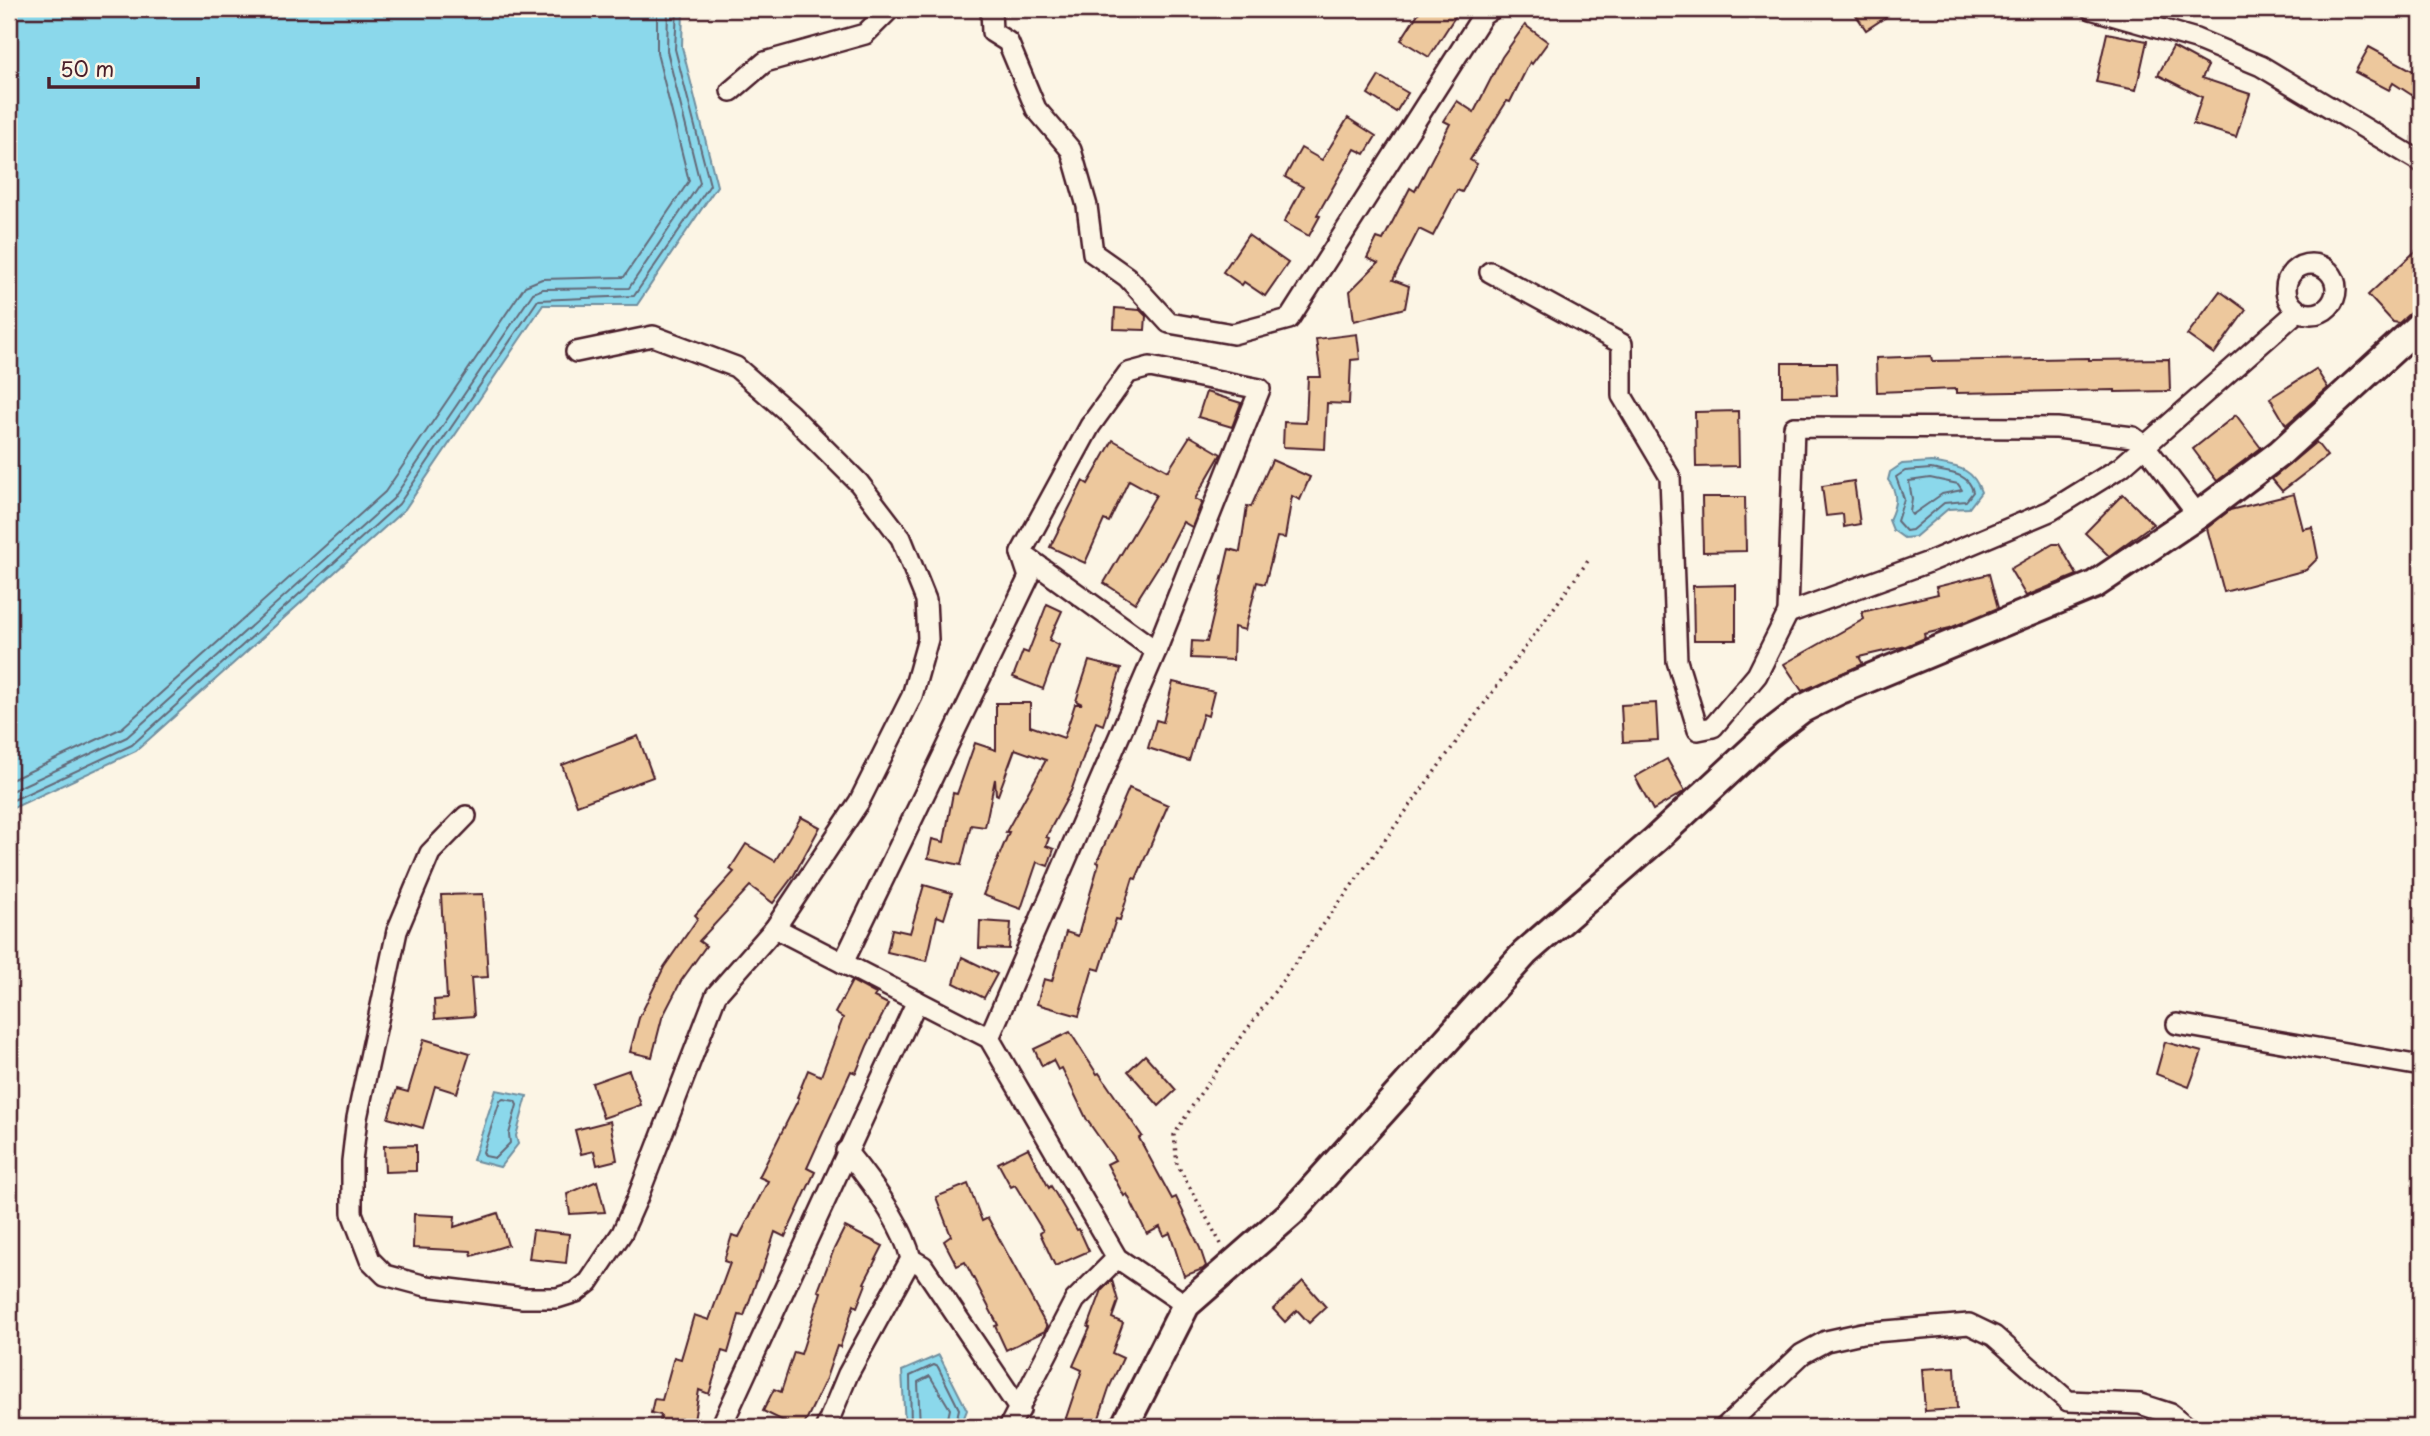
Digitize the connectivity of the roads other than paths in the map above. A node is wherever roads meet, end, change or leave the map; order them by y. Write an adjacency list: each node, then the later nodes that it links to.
1 (890, 9): 5 (street)
2 (991, 9): 3 (street)
3 (1492, 9)
4 (2091, 9): 6 (street)
5 (731, 91)
6 (2421, 162)
7 (1490, 272): 14 (street)
8 (2298, 312): 11 (street)
9 (2421, 324): 12 (main road)
10 (576, 352): 17 (street)
11 (2144, 446): 12 (street); 14 (street); 14 (street)
12 (2198, 515): 26 (main road)
13 (1021, 553): 15 (street); 15 (street); 18 (street)
14 (1788, 613)
15 (1156, 651): 21 (street)
16 (466, 816): 17 (street)
17 (775, 928): 18 (street)
18 (843, 963): 19 (street)
19 (917, 1001): 21 (street); 23 (street)
20 (2177, 1024): 22 (street)
21 (989, 1038): 24 (street)
22 (2421, 1066)
23 (846, 1151): 25 (street); 28 (street)
24 (1117, 1258): 26 (street); 27 (street)
25 (911, 1259): 27 (street); 29 (street)
26 (1186, 1305): 30 (main road)
27 (1014, 1419)
28 (721, 1427)
29 (827, 1427)
30 (1124, 1427)
31 (1725, 1427): 32 (street)
32 (2187, 1427)

